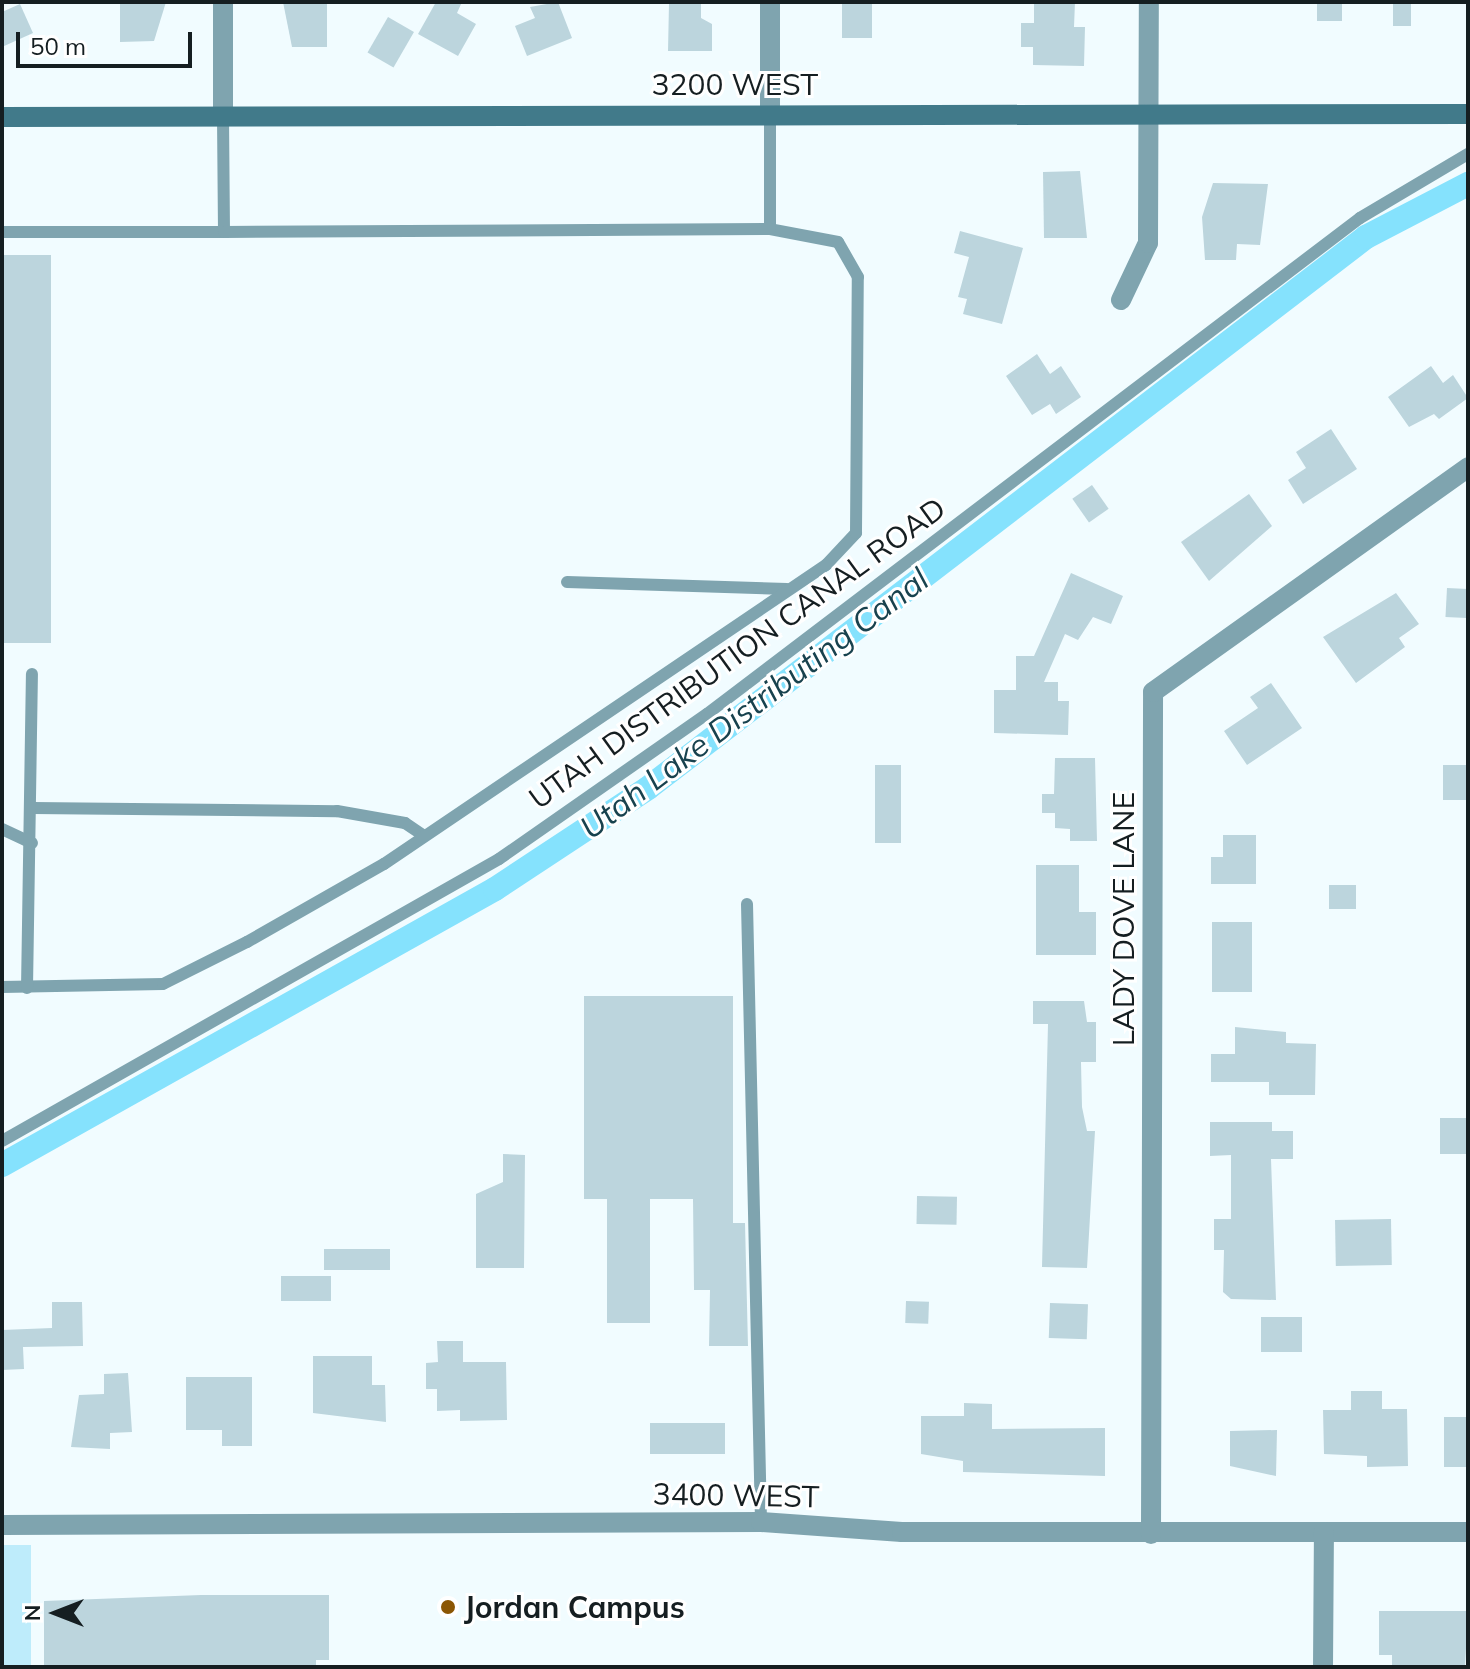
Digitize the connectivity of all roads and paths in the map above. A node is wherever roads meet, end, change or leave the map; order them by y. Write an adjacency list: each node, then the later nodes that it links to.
1 (223, 2): 8 (street)
2 (770, 2): 4 (street)
3 (1149, 2): 6 (street)
4 (770, 114): 6 (street, 3200 WEST); 8 (street, 3200 WEST); 10 (lane)
5 (1468, 114): 6 (street, 3200 WEST)
6 (1148, 115): 13 (street)
7 (2, 117): 8 (street, 3200 WEST)
8 (223, 117): 12 (lane)
9 (1468, 154): 25 (lane, UTAH DISTRIBUTION CANAL ROAD)
10 (770, 229): 12 (lane); 16 (lane)
11 (2, 232): 12 (lane)
12 (224, 232)
13 (1121, 300)
14 (1468, 467): 30 (street, LADY DOVE LANE)
15 (567, 582): 16 (lane)
16 (787, 589): 20 (lane)
17 (32, 674): 18 (lane)
18 (33, 808): 20 (lane); 21 (lane)
19 (2, 829): 21 (lane)
20 (424, 836): 24 (lane)
21 (32, 843): 24 (lane)
22 (747, 904): 26 (lane)
23 (2, 987): 24 (lane)
24 (27, 988)
25 (2, 1141)
26 (761, 1522): 27 (street, 3400 WEST); 30 (street, 3400 WEST)
27 (2, 1525)
28 (1324, 1532): 29 (street, 3400 WEST); 30 (street, 3400 WEST); 31 (street)
29 (1468, 1532)
30 (1151, 1534)
31 (1323, 1667)

